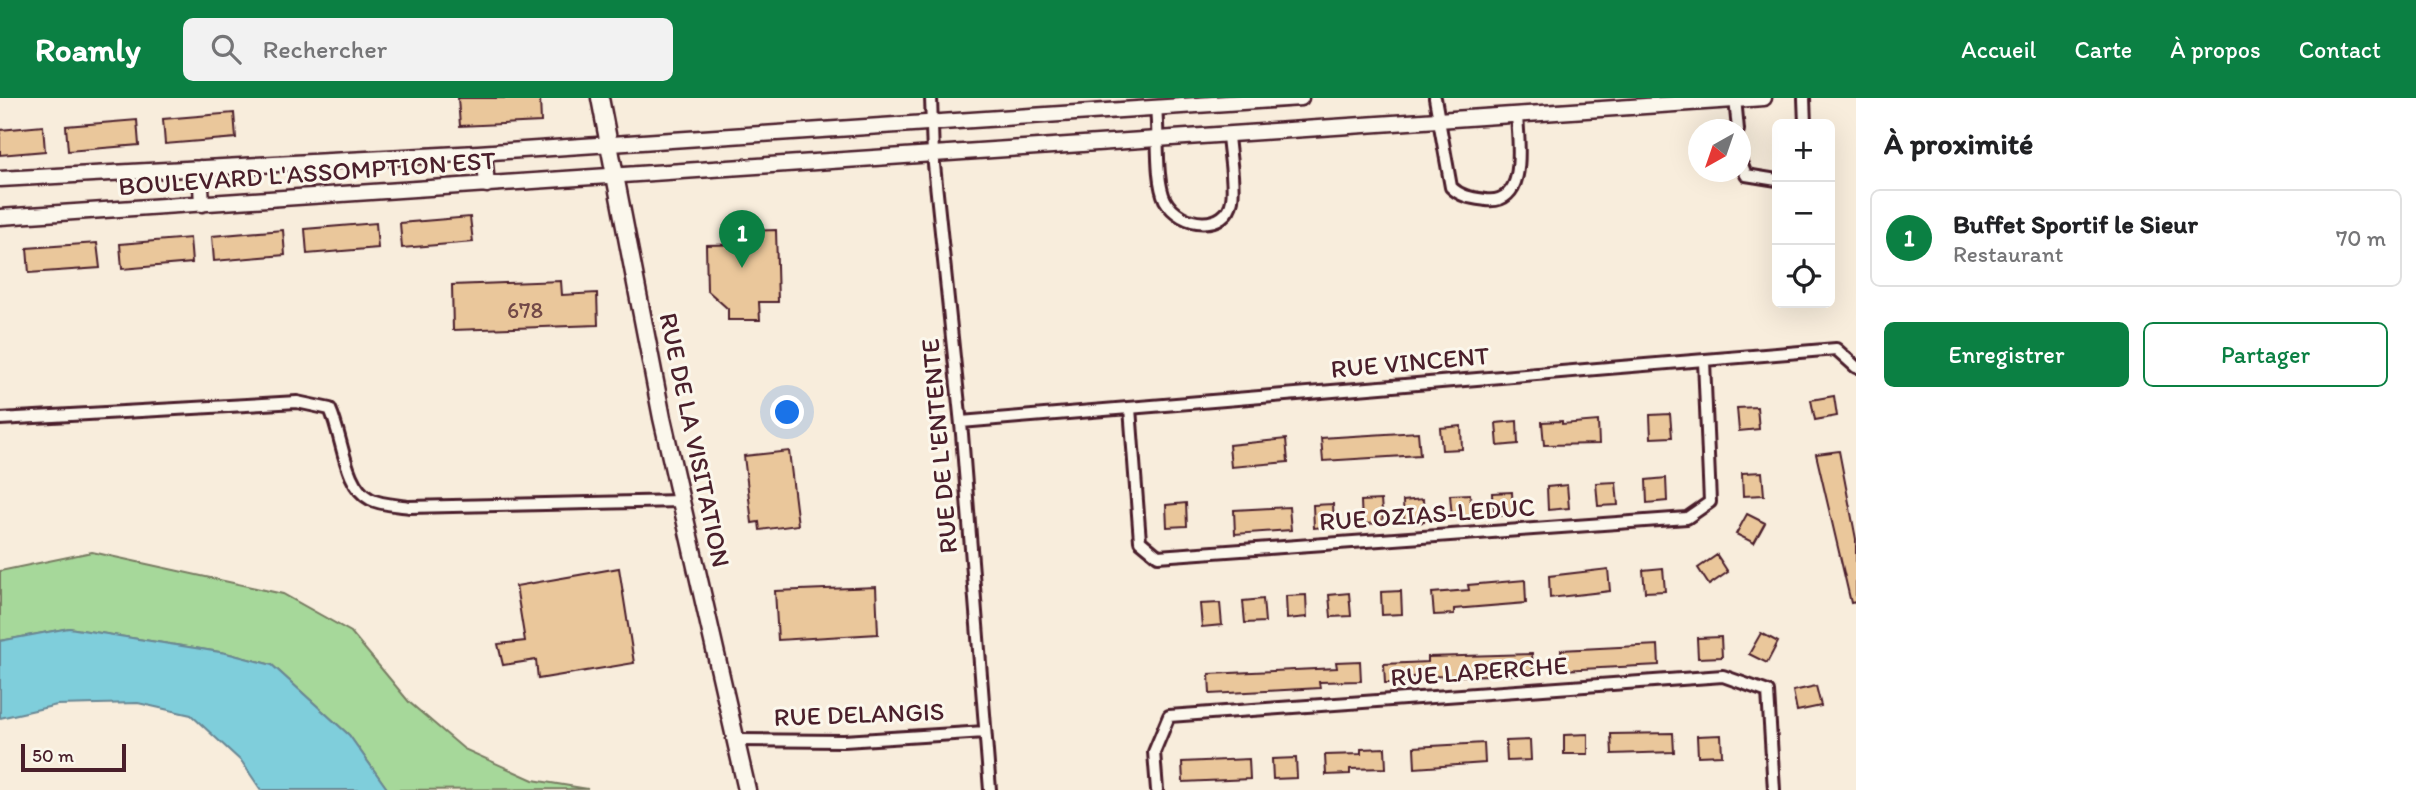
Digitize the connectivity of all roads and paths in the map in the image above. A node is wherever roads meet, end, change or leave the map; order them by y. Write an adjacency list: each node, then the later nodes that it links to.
1 (600, 98): 17 (main road, RUE DE LA VISITATION)
2 (931, 98): 14 (street, RUE DE L'ENTENTE)
3 (1301, 98): 9 (street, BOULEVARD L'ASSOMPTION EST)
4 (1435, 98): 13 (street)
5 (1764, 98): 7 (street)
6 (1804, 98): 12 (street)
7 (1735, 99): 8 (street); 11 (street)
8 (1676, 101): 10 (street)
9 (1156, 108): 14 (street, BOULEVARD L'ASSOMPTION EST); 16 (street)
10 (1517, 115): 13 (street); 13 (street)
11 (1737, 119)
12 (1805, 119)
13 (1437, 120): 15 (street)
14 (932, 124): 17 (street, BOULEVARD L'ASSOMPTION EST); 19 (street, RUE DE L'ENTENTE)
15 (1228, 135): 16 (street); 16 (street)
16 (1160, 139): 19 (street, BOULEVARD L'ASSOMPTION EST)
17 (610, 142): 18 (street, BOULEVARD L'ASSOMPTION EST); 22 (main road, RUE DE LA VISITATION)
18 (484, 153): 20 (street, BOULEVARD L'ASSOMPTION EST); 25 (street)
19 (933, 155): 22 (street, BOULEVARD L'ASSOMPTION EST); 32 (street, RUE DE L'ENTENTE)
20 (200, 168): 23 (street, BOULEVARD L'ASSOMPTION EST); 26 (street)
21 (1751, 176): 24 (street)
22 (616, 177): 25 (street, BOULEVARD L'ASSOMPTION EST); 33 (main road, RUE DE LA VISITATION)
23 (0, 179)
24 (1772, 179)
25 (487, 186): 26 (street, BOULEVARD L'ASSOMPTION EST)
26 (202, 204): 27 (street, BOULEVARD L'ASSOMPTION EST)
27 (0, 217)
28 (1704, 361): 29 (street, RUE VINCENT); 30 (street, RUE VINCENT); 30 (street, RUE OZIAS-LEDUC)
29 (1856, 367)
30 (1130, 408): 32 (street, RUE VINCENT)
31 (0, 419): 33 (street)
32 (961, 422): 34 (street, RUE DE L'ENTENTE)
33 (681, 501): 35 (main road, RUE DE LA VISITATION)
34 (985, 732): 35 (street, RUE DELANGIS); 37 (street, RUE DE L'ENTENTE)
35 (736, 740): 36 (main road, RUE DE LA VISITATION)
36 (747, 790)
37 (990, 790)
38 (1157, 790): 39 (street, RUE LAPERCHE)
39 (1774, 790)

